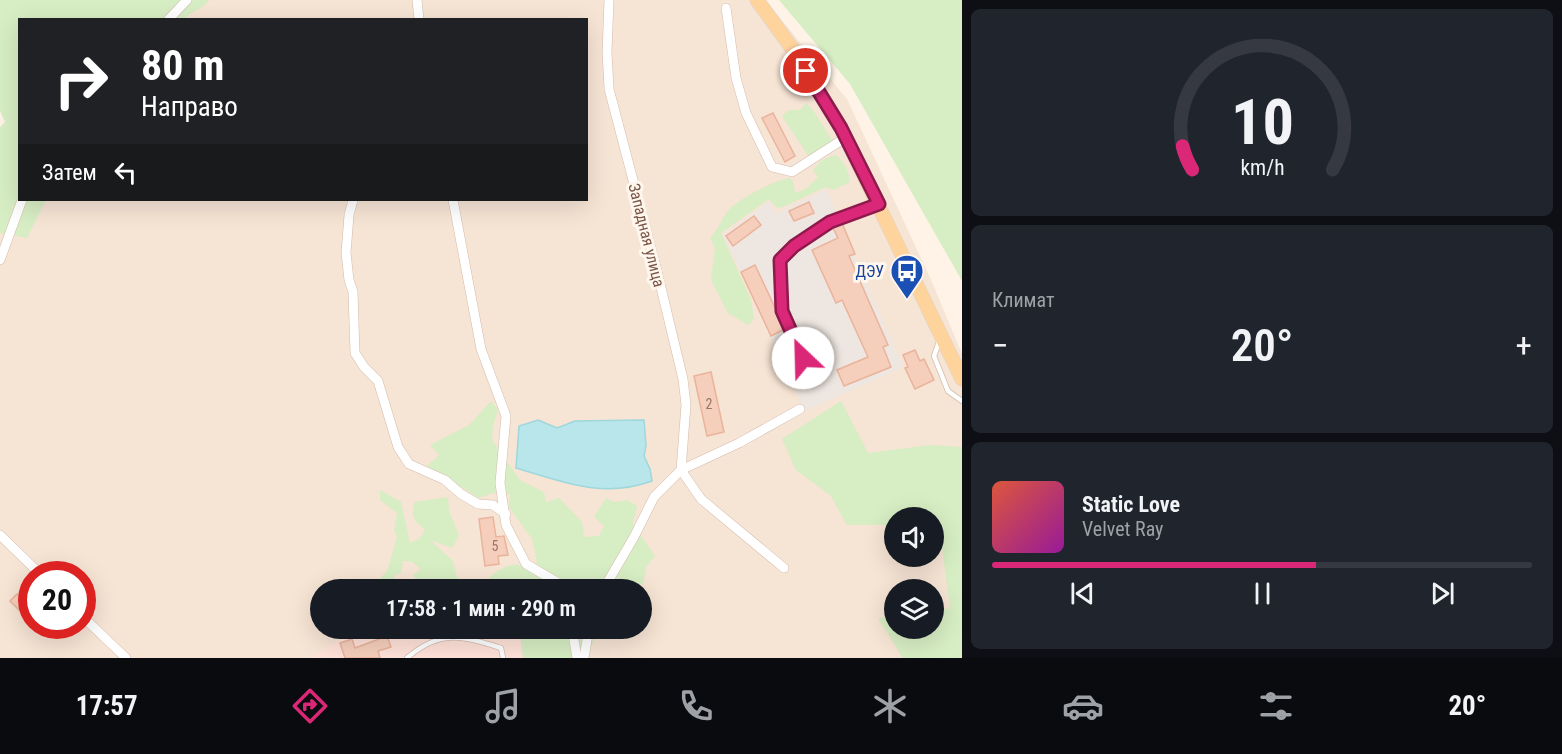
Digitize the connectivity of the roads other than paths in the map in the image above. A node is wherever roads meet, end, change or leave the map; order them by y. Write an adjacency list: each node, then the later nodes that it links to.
1 (187, 0): 6 (street)
2 (417, 0): 7 (street)
3 (609, 0): 19 (street, Западная улица)
4 (757, 0): 8 (main road)
5 (726, 8): 8 (street)
6 (170, 18)
7 (419, 18)
8 (845, 138): 12 (main road)
9 (22, 201): 13 (street)
10 (353, 201): 20 (street)
11 (453, 201): 20 (street)
12 (879, 204): 14 (main road); 15 (lane)
13 (0, 260)
14 (942, 334): 16 (main road); 17 (lane)
15 (803, 358)
16 (962, 379)
17 (962, 401)
18 (800, 409): 19 (street)
19 (681, 470): 23 (street); 25 (street)
20 (506, 514): 24 (street)
21 (0, 535): 22 (street)
22 (27, 561)
23 (784, 568)
24 (552, 579)
25 (609, 579)
26 (96, 629): 29 (street)
27 (574, 639): 32 (street)
28 (588, 639): 33 (street)
29 (126, 658)
30 (407, 658): 31 (lane)
31 (503, 658)
32 (577, 658)
33 (584, 658)

